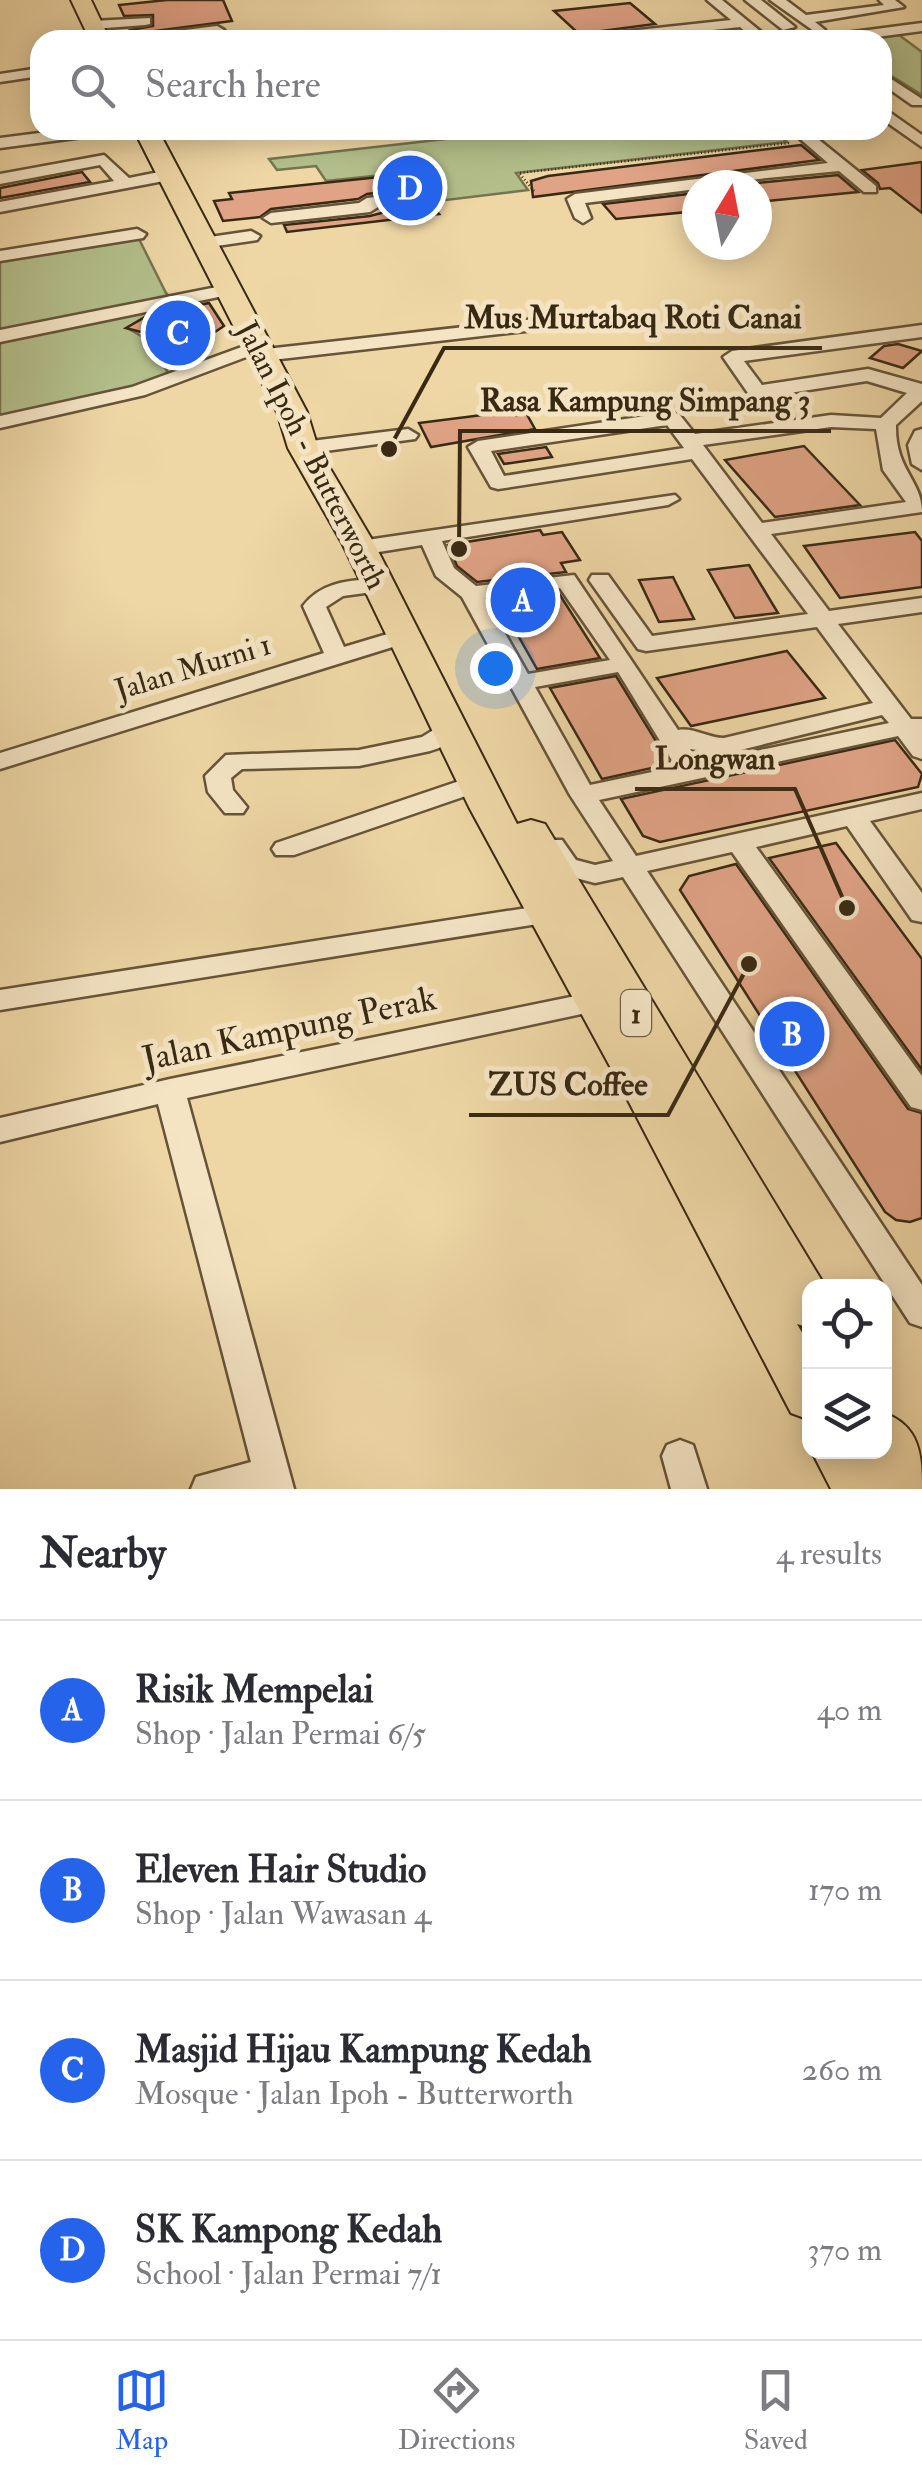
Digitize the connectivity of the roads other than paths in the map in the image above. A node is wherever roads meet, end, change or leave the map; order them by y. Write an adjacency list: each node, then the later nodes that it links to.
1 (81, 0): 11 (highway)
2 (752, 0): 16 (street)
3 (800, 0): 5 (street)
4 (886, 0): 7 (street)
5 (779, 1): 7 (street)
6 (723, 5): 9 (street); 15 (street)
7 (804, 20): 17 (street)
8 (139, 21): 12 (street)
9 (742, 23): 13 (street); 14 (street)
10 (922, 27): 18 (street)
11 (96, 30)
12 (127, 30)
13 (684, 30)
14 (751, 30)
15 (769, 30)
16 (792, 30)
17 (818, 30)
18 (892, 31)
19 (30, 74): 20 (street)
20 (0, 78)
21 (892, 84): 22 (street)
22 (919, 102): 23 (street)
23 (892, 109)
24 (892, 115): 25 (street)
25 (920, 134): 30 (street)
26 (30, 139): 29 (street)
27 (151, 140): 32 (highway, Jalan Ipoh - Butterworth / 1)
28 (810, 140): 31 (street)
29 (0, 143)
30 (922, 154)
31 (842, 166): 35 (street); 39 (street)
32 (170, 175): 34 (street); 42 (highway, Jalan Ipoh - Butterworth / 1)
33 (0, 180): 34 (street)
34 (125, 183): 37 (street)
35 (870, 189)
36 (401, 199): 38 (street)
37 (0, 207)
38 (270, 218)
39 (583, 218)
40 (247, 228): 42 (street)
41 (136, 234): 43 (street)
42 (196, 240): 44 (highway, Jalan Ipoh - Butterworth / 1)
43 (0, 256)
44 (228, 290): 47 (street); 48 (highway, Jalan Ipoh - Butterworth / 1)
45 (581, 320): 48 (street)
46 (922, 331): 49 (street)
47 (0, 336)
48 (261, 351): 50 (street); 55 (highway, Jalan Ipoh - Butterworth / 1)
49 (921, 390): 51 (street)
50 (0, 422)
51 (886, 424): 54 (street); 58 (street)
52 (408, 435): 55 (street)
53 (922, 435): 56 (street)
54 (693, 447): 54 (street); 59 (street)
55 (303, 448): 61 (highway, Jalan Ipoh - Butterworth / 1)
56 (922, 464)
57 (668, 499): 60 (street)
58 (921, 506): 59 (street)
59 (756, 530): 66 (street)
60 (426, 538): 61 (street); 64 (street)
61 (360, 548): 63 (highway, Jalan Ipoh - Butterworth / 1)
62 (600, 580): 66 (street)
63 (378, 585): 67 (highway, Jalan Ipoh - Butterworth / 1); 68 (street)
64 (471, 593): 69 (street); 70 (street)
65 (922, 605): 66 (street)
66 (822, 618): 71 (street)
67 (404, 636): 68 (street, Jalan Murni 1); 73 (highway, Jalan Ipoh - Butterworth / 1)
68 (337, 657): 75 (street, Jalan Murni 1)
69 (624, 664): 70 (street); 76 (street)
70 (520, 683): 78 (street)
71 (905, 719): 72 (street); 74 (street); 76 (street)
72 (686, 736)
73 (431, 739): 77 (highway, Jalan Ipoh - Butterworth / 1); 80 (street); 82 (highway, Jalan Ipoh - Butterworth / 1)
74 (922, 751)
75 (0, 761)
76 (693, 774): 78 (street)
77 (477, 783): 84 (street); 88 (highway, Jalan Ipoh - Butterworth / 1)
78 (583, 795): 85 (street)
79 (922, 801): 81 (street)
80 (234, 807)
81 (852, 815): 83 (street); 87 (street)
82 (534, 838): 86 (street); 89 (highway, Jalan Ipoh - Butterworth / 1)
83 (738, 841): 85 (street); 93 (street)
84 (286, 849)
85 (628, 866): 86 (street); 96 (street)
86 (595, 874): 89 (street)
87 (920, 908)
88 (546, 914): 90 (street); 91 (highway, Jalan Ipoh - Butterworth / 1)
89 (593, 940): 95 (highway, Jalan Ipoh - Butterworth / 1)
90 (0, 1000)
91 (595, 1002): 92 (street, Jalan Kampung Perak); 97 (highway, Jalan Ipoh - Butterworth / 1)
92 (170, 1090): 94 (street, Jalan Kampung Perak); 100 (street)
93 (922, 1099)
94 (0, 1130)
95 (802, 1293)
96 (919, 1304)
97 (802, 1381)
98 (892, 1450): 103 (highway)
99 (843, 1459): 102 (highway)
100 (273, 1481): 101 (street)
101 (209, 1489)
102 (860, 1489)
103 (916, 1489)

